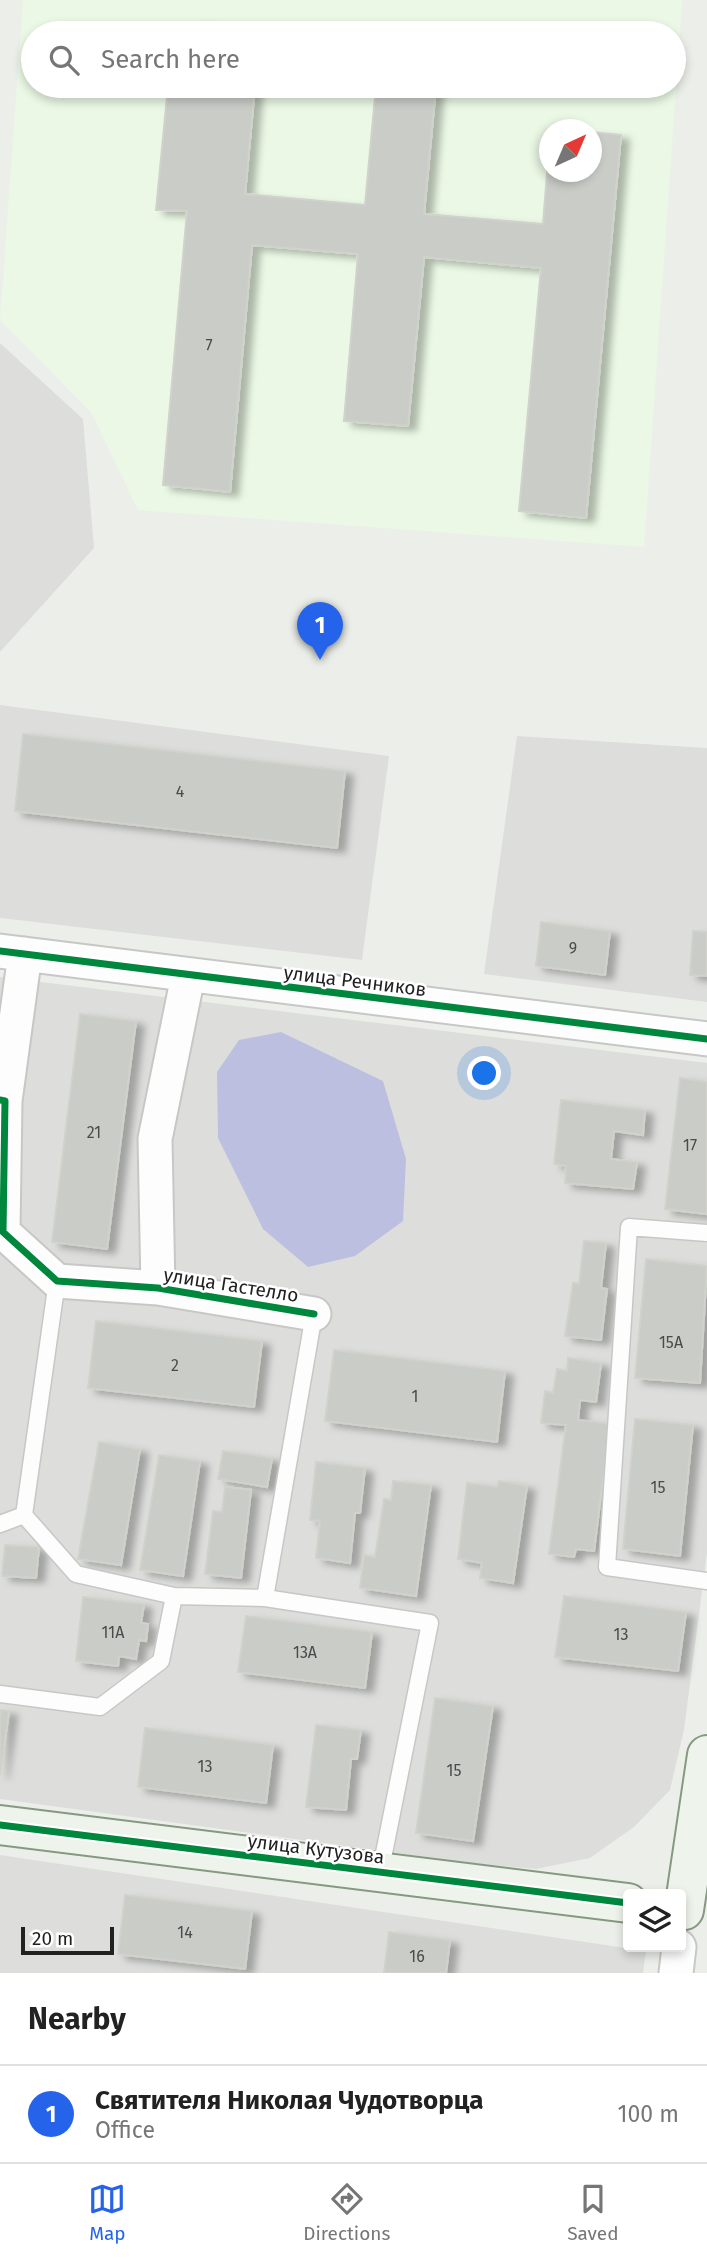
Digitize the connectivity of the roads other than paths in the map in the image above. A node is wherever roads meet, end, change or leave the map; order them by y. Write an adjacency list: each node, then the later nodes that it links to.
1 (13, 952): 2 (street, улица Речников); 4 (street)
2 (188, 976): 3 (street, улица Речников); 7 (street)
3 (707, 1039)
4 (2, 1100): 6 (street)
5 (707, 1233): 11 (lane)
6 (57, 1281): 7 (street, улица Гастелло); 9 (lane)
7 (158, 1288): 8 (street, улица Гастелло)
8 (314, 1314): 13 (lane)
9 (24, 1515): 10 (lane); 12 (lane)
10 (0, 1524)
11 (707, 1581)
12 (174, 1596): 13 (lane); 14 (lane)
13 (265, 1598): 17 (lane)
14 (0, 1694)
15 (707, 1755): 18 (street)
16 (0, 1825): 17 (street, улица Кутузова)
17 (380, 1873): 19 (street, улица Кутузова)
18 (686, 1892)
19 (623, 1902)
20 (678, 1952): 21 (street)
21 (676, 1973)

